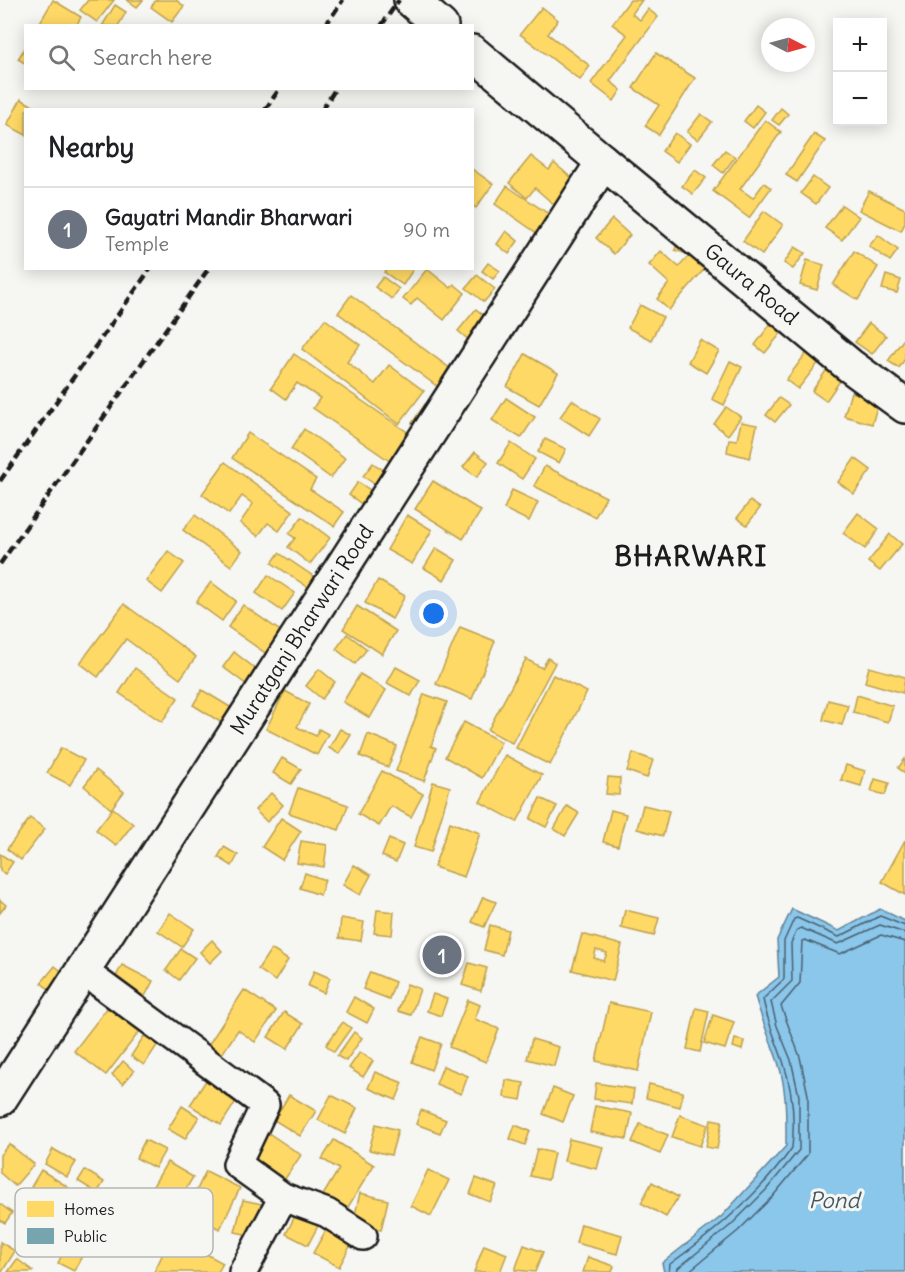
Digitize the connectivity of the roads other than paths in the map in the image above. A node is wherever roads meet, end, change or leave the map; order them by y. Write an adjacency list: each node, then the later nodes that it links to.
1 (411, 0): 2 (main road)
2 (439, 24)
3 (474, 54): 4 (main road, Gaura Road)
4 (601, 160): 5 (main road, Gaura Road); 6 (main road, Muratganj Bharwari Road)
5 (905, 406)
6 (82, 970): 7 (main road, Muratganj Bharwari Road); 8 (street)
7 (0, 1099)
8 (283, 1197): 9 (street); 10 (street)
9 (363, 1236)
10 (243, 1272)

